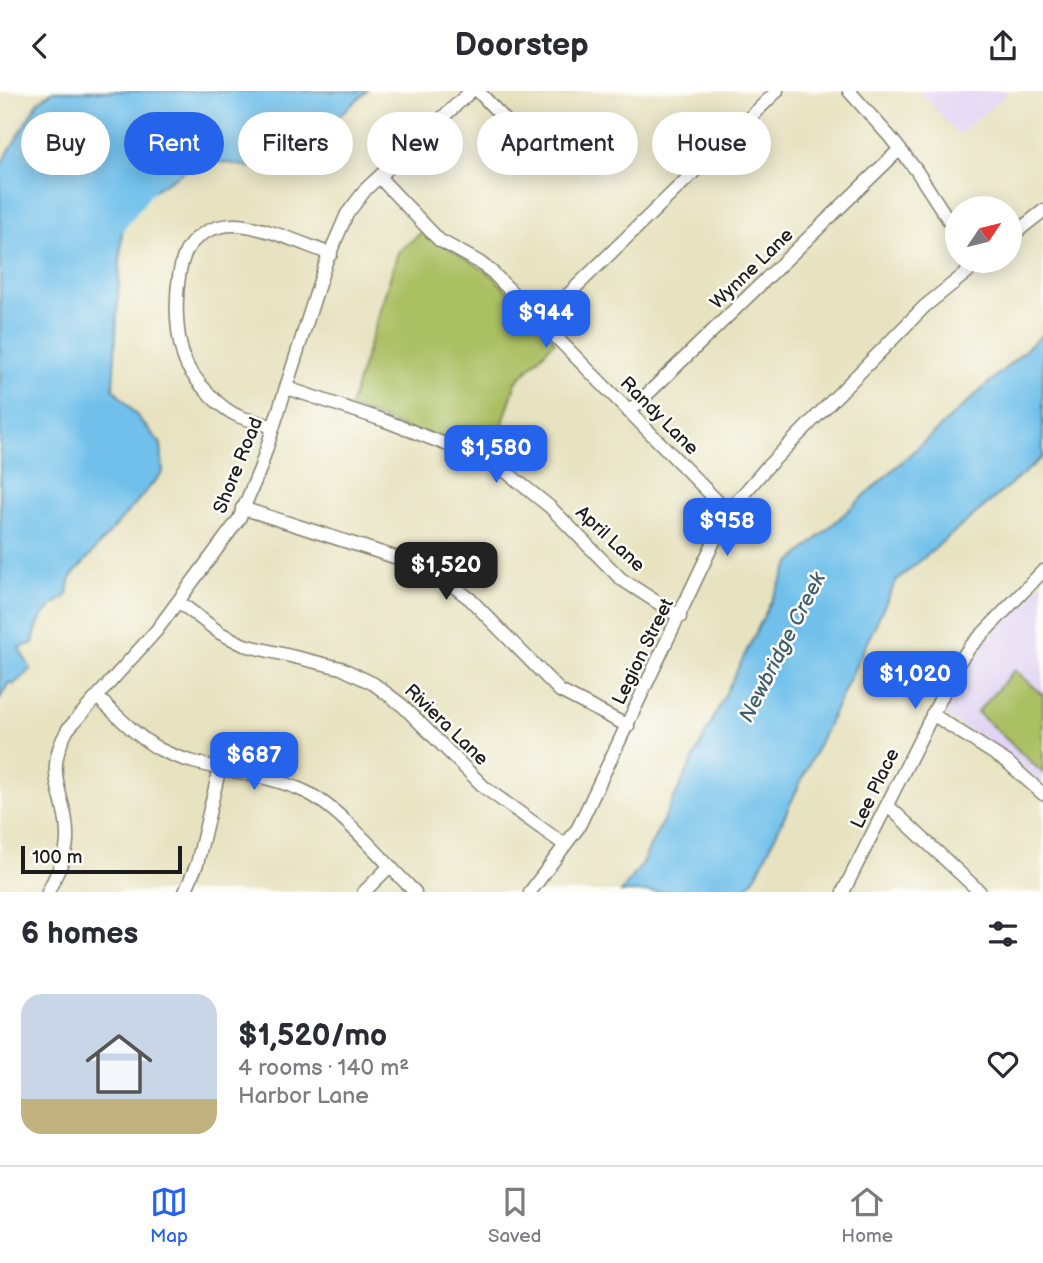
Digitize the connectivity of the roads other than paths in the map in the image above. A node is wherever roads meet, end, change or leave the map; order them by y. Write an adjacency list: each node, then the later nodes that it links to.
1 (471, 91): 7 (street, Shore Road)
2 (478, 91): 5 (street)
3 (777, 91): 13 (street)
4 (849, 91): 6 (street)
5 (498, 112)
6 (899, 150): 9 (street); 15 (street, Wynne Lane)
7 (379, 177): 11 (street, Shore Road); 13 (street, Randy Lane)
8 (1043, 211): 10 (street)
9 (945, 215)
10 (1022, 228)
11 (331, 254): 14 (street, Shore Road); 16 (street)
12 (965, 273): 18 (street, Legion Street)
13 (541, 321): 15 (street, Randy Lane)
14 (287, 388): 16 (street, Shore Road); 21 (street, April Lane)
15 (629, 412): 18 (street, Randy Lane)
16 (273, 428): 17 (street, Shore Road)
17 (242, 508): 20 (street, Shore Road); 24 (street)
18 (728, 512): 21 (street, Legion Street)
19 (1043, 571): 23 (street, Lee Place)
20 (178, 601): 22 (street, Shore Road); 28 (street, Riviera Lane)
21 (680, 617): 24 (street, Legion Street)
22 (97, 697): 25 (street); 30 (street, Shore Road)
23 (932, 714): 26 (street); 27 (street, Lee Place)
24 (628, 726): 28 (street, Legion Street)
25 (220, 767): 29 (street); 31 (street)
26 (1043, 794)
27 (887, 806): 35 (street, Lee Place); 36 (street)
28 (565, 845): 34 (street, Legion Street)
29 (389, 867): 32 (street); 33 (street)
30 (48, 892)
31 (185, 892)
32 (364, 892)
33 (415, 892)
34 (530, 892)
35 (843, 892)
36 (980, 892)

